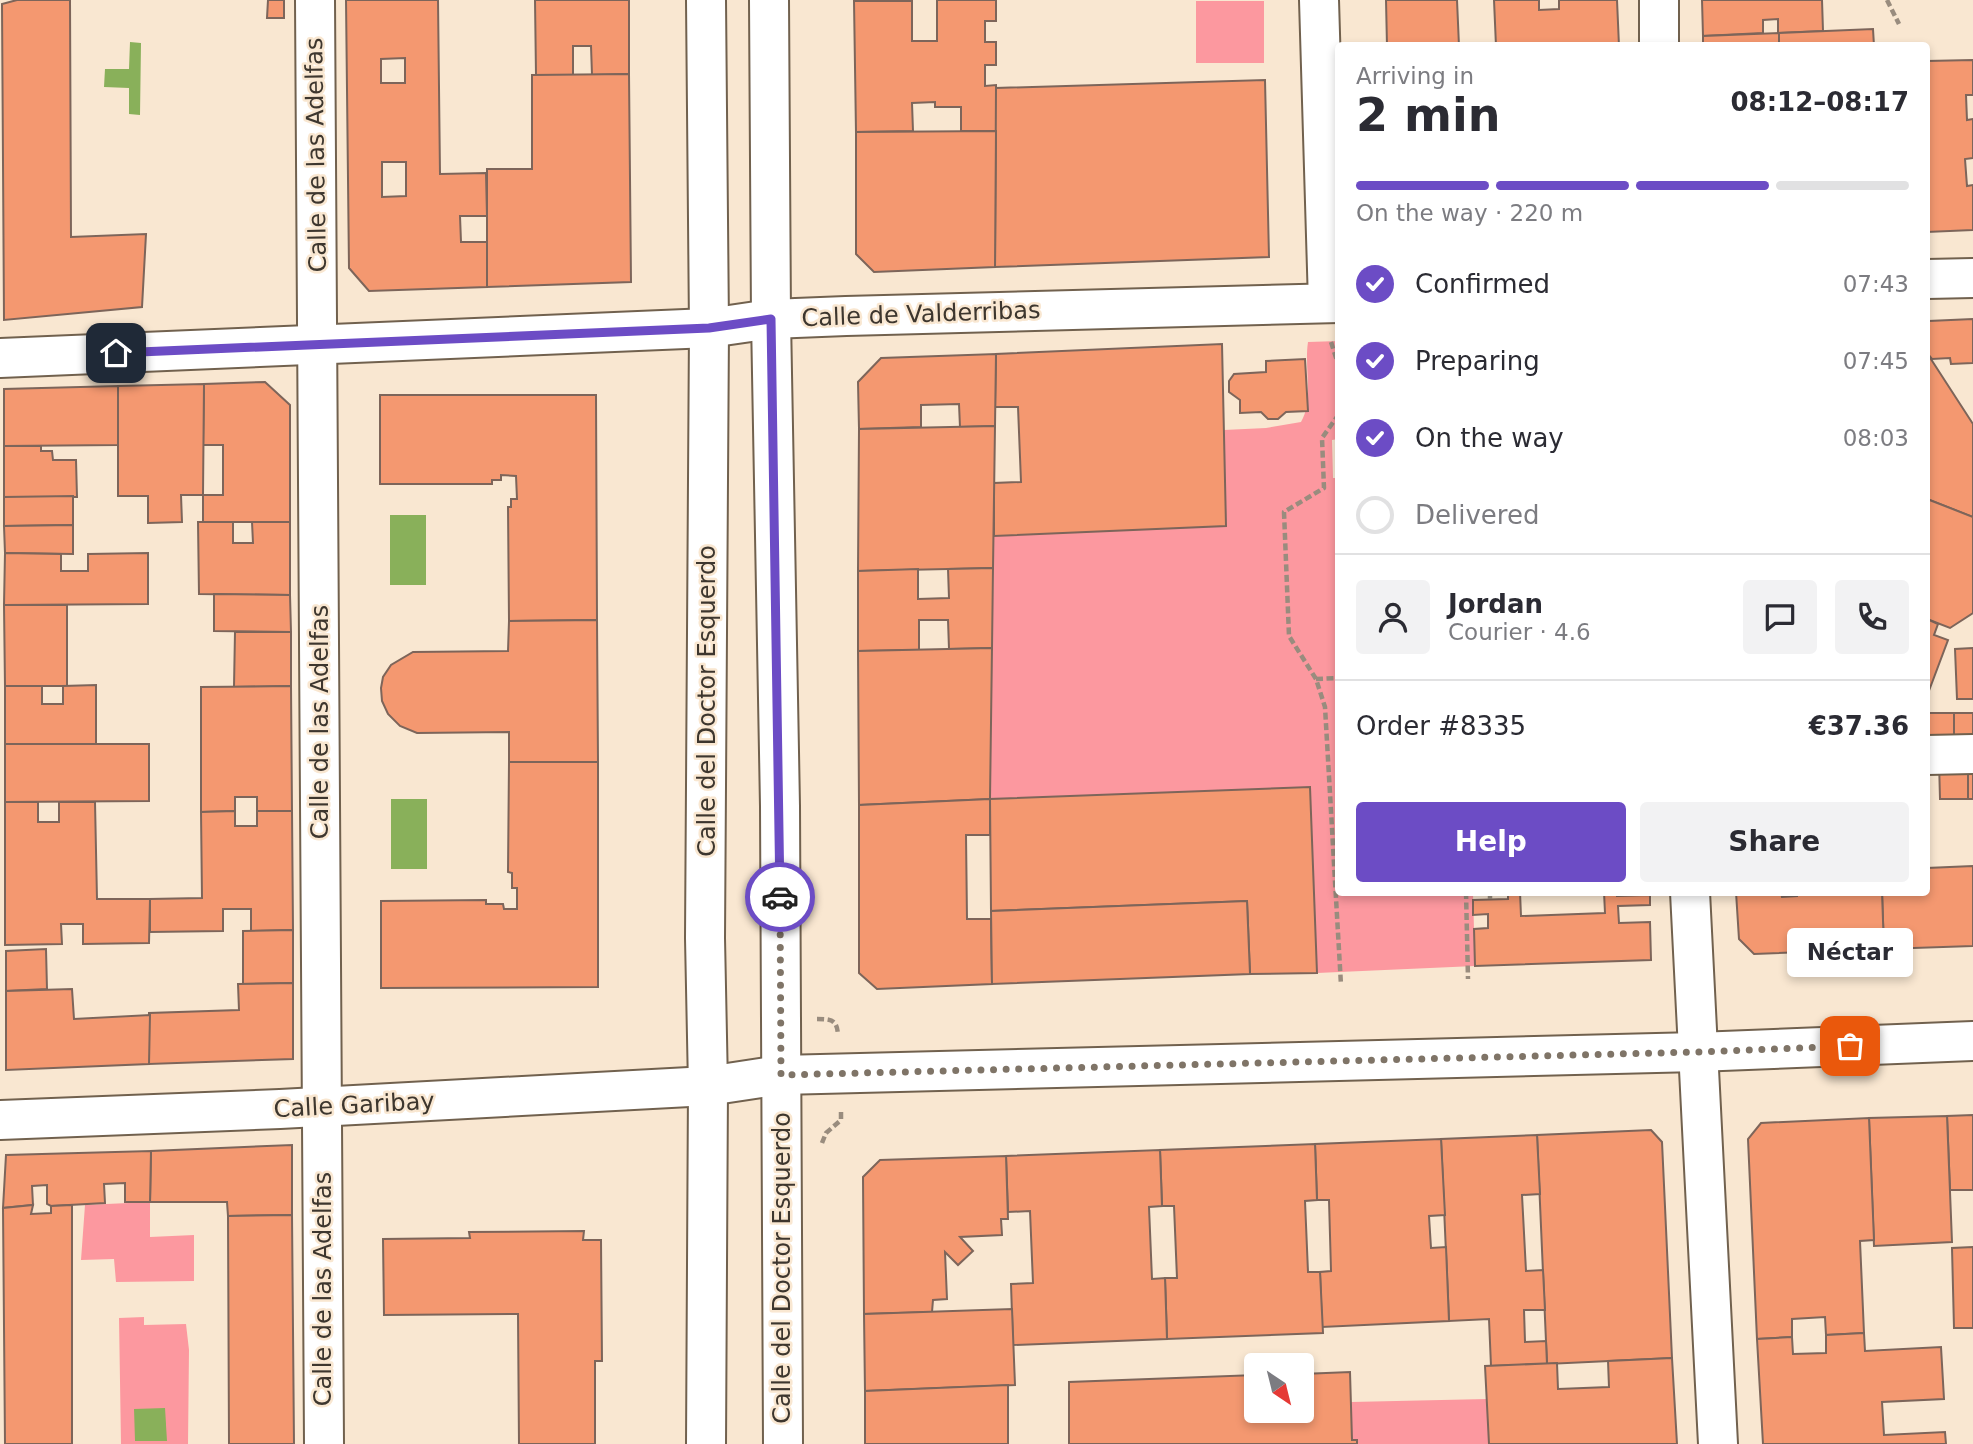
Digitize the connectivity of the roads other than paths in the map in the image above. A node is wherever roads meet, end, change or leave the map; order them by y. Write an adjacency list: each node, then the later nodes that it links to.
1 (314, 0): 12 (street, Calle de las Adelfas)
2 (706, 0): 11 (street, Calle del Doctor Esquerdo)
3 (769, 0): 10 (street, Calle del Doctor Esquerdo)
4 (1319, 0): 9 (street)
5 (1659, 0): 6 (street)
6 (1659, 42)
7 (1973, 278): 8 (street)
8 (1930, 279)
9 (1334, 303): 10 (street, Calle de Valderribas)
10 (771, 319): 11 (street, Calle de Valderribas); 19 (street, Calle del Doctor Esquerdo)
11 (709, 328): 12 (street, Calle de Valderribas); 20 (street, Calle del Doctor Esquerdo)
12 (318, 346): 13 (street, Calle de Valderribas); 21 (street, Calle de las Adelfas)
13 (0, 358)
14 (1973, 754): 15 (street)
15 (1930, 755)
16 (1690, 896): 18 (street)
17 (1973, 1041): 18 (street, Calle Garibay)
18 (1697, 1052): 19 (street, Calle Garibay); 26 (street)
19 (781, 1075): 20 (street, Calle Garibay); 25 (street, Calle del Doctor Esquerdo)
20 (708, 1086): 21 (street, Calle Garibay); 24 (street, Calle del Doctor Esquerdo)
21 (323, 1106): 22 (street, Calle Garibay); 23 (street, Calle de las Adelfas)
22 (0, 1120)
23 (324, 1444)
24 (706, 1444)
25 (783, 1444)
26 (1718, 1444)

